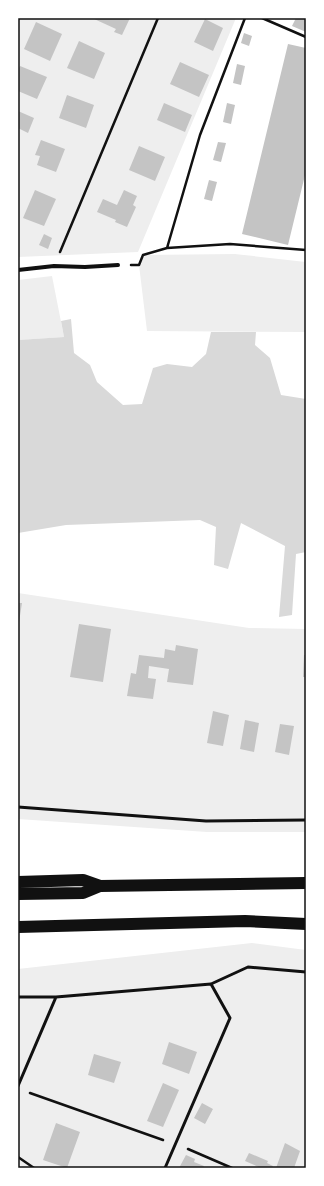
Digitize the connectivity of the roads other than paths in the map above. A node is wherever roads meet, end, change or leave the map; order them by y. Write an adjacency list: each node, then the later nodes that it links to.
1 (118, 265): 2 (street)
2 (18, 270)
3 (18, 807): 4 (lane)
4 (306, 820)
5 (18, 882): 7 (highway)
6 (306, 882): 7 (highway)
7 (100, 886): 8 (highway)
8 (18, 894)
9 (306, 924): 10 (highway)
10 (18, 927)
11 (306, 972): 12 (lane)
12 (211, 984): 14 (lane); 16 (lane)
13 (18, 997): 14 (lane)
14 (56, 997): 15 (lane)
15 (18, 1086)
16 (165, 1168)

